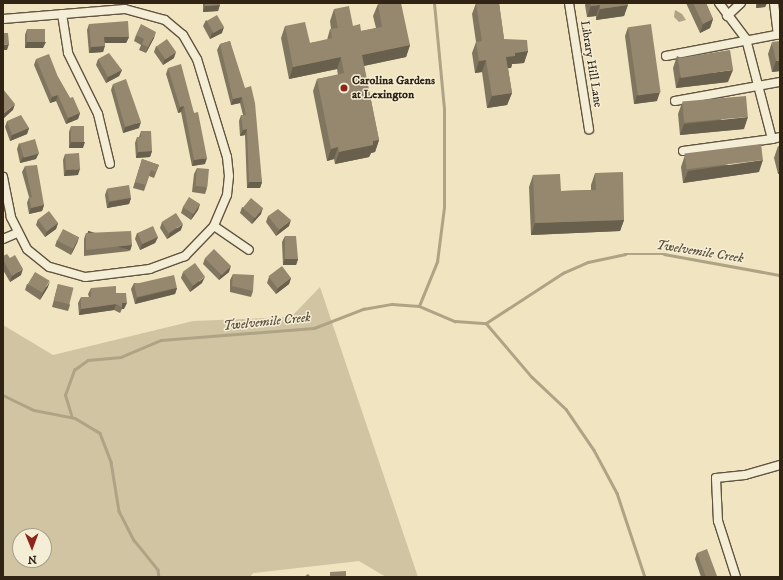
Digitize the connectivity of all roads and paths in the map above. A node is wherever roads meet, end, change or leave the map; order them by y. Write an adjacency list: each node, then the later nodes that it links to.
1 (569, 3): 14 (street, Library Hill Lane)
2 (719, 3): 6 (street)
3 (741, 3): 6 (street)
4 (774, 3): 8 (street)
5 (62, 14): 7 (street); 17 (street); 19 (street)
6 (727, 16): 9 (street)
7 (3, 19)
8 (779, 35): 9 (street)
9 (747, 42): 10 (street); 12 (street)
10 (666, 56)
11 (780, 82): 12 (street)
12 (758, 86): 13 (street); 15 (street)
13 (674, 101)
14 (589, 129)
15 (776, 138): 16 (street)
16 (682, 150)
17 (110, 164)
18 (3, 177): 20 (street)
19 (214, 226): 20 (street); 22 (street)
20 (17, 233): 21 (street)
21 (3, 239)
22 (249, 250)
23 (780, 465): 24 (street)
24 (736, 577)

